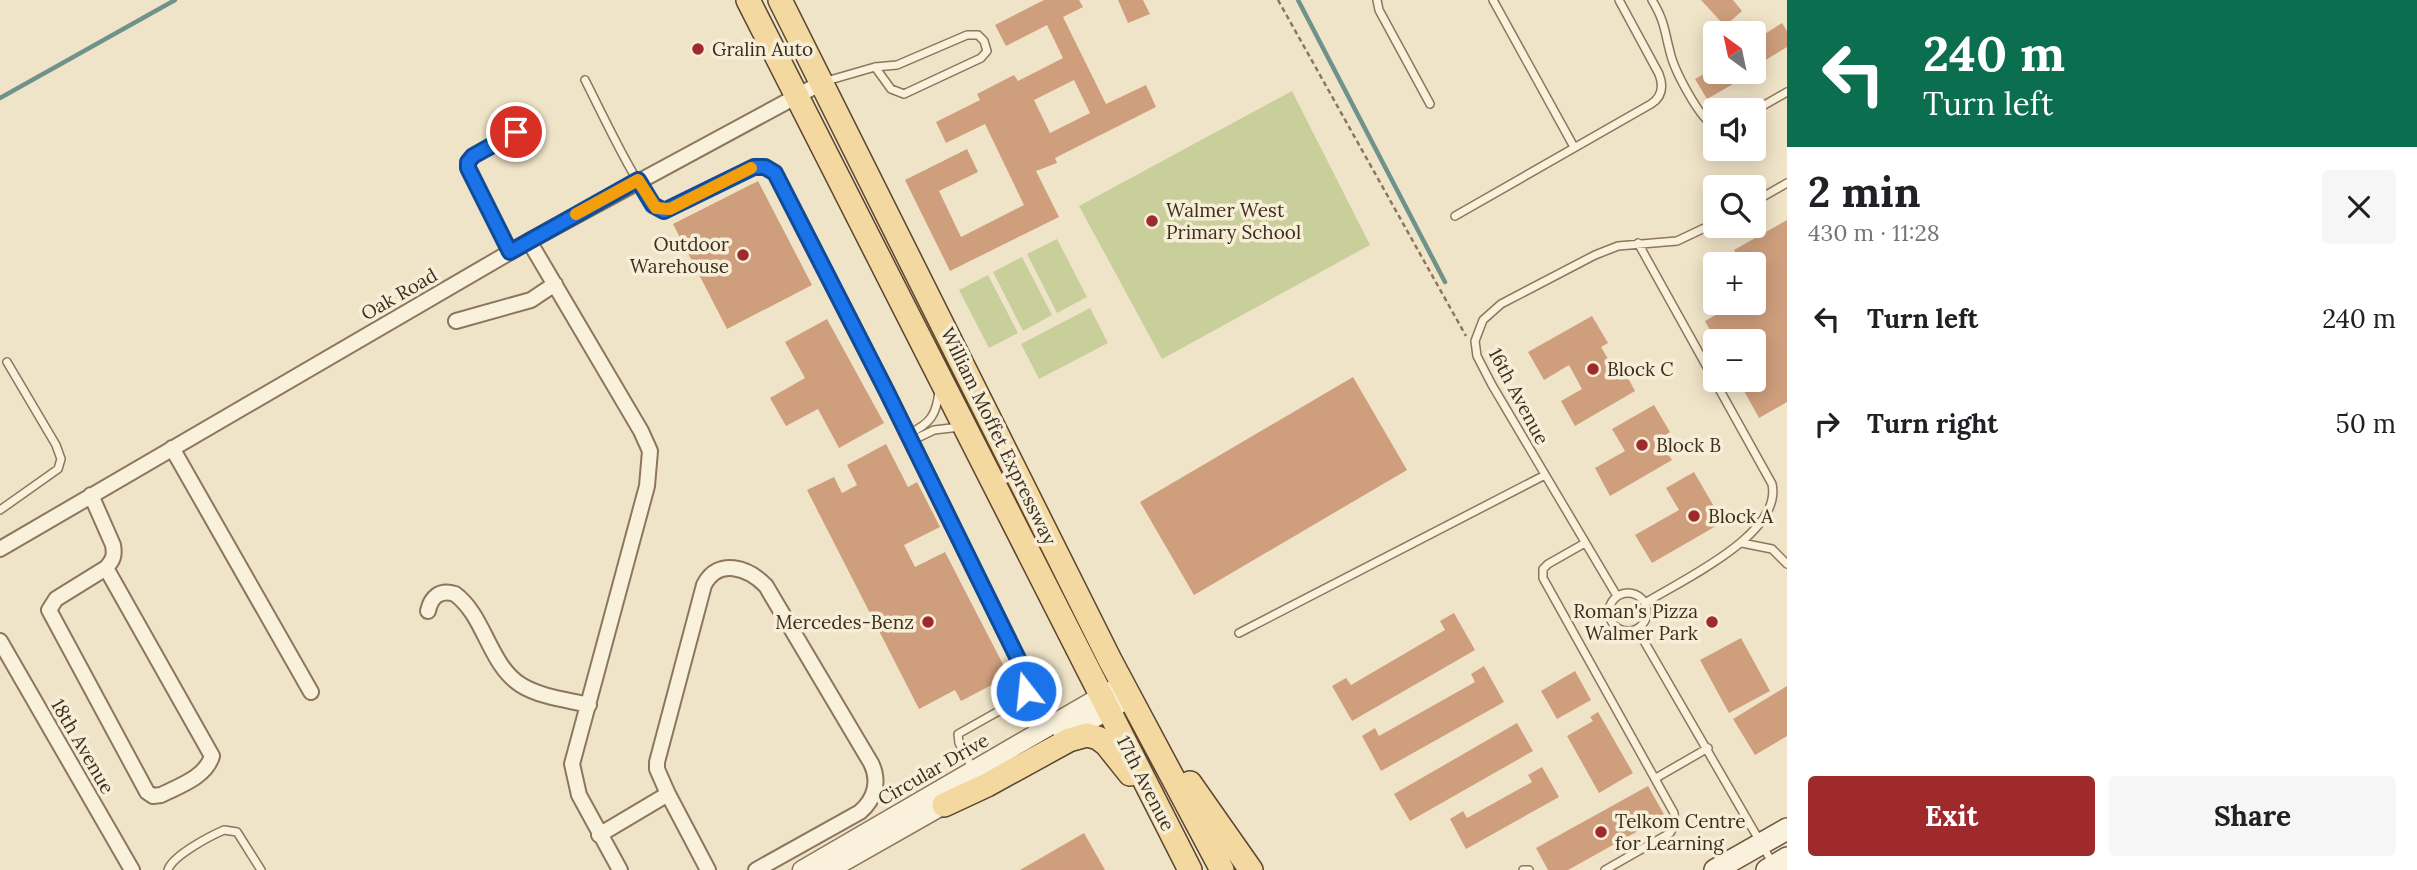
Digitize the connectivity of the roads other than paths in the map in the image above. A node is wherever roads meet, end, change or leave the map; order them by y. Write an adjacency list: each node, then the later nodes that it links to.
1 (748, 0): 11 (main road, William Moffet Expressway)
2 (780, 0): 9 (main road, William Moffet Expressway)
3 (1377, 0): 12 (lane)
4 (1493, 0): 16 (lane)
5 (1619, 0): 16 (lane)
6 (1652, 0): 14 (lane)
7 (875, 67): 7 (lane); 9 (lane)
8 (584, 80): 17 (lane)
9 (823, 82): 11 (street, Oak Road); 46 (main road, William Moffet Expressway)
10 (1787, 92): 13 (lane)
11 (796, 96): 17 (street, Oak Road); 28 (main road, William Moffet Expressway)
12 (1430, 104)
13 (1766, 104)
14 (1703, 116)
15 (537, 120): 24 (lane)
16 (1574, 147): 20 (lane)
17 (638, 180): 22 (street, Oak Road); 30 (lane)
18 (1787, 183): 19 (lane)
19 (1766, 195)
20 (1455, 216)
21 (1703, 229): 23 (lane, 16th Avenue)
22 (529, 240): 24 (street, Oak Road); 25 (street)
23 (1639, 243): 32 (lane, 16th Avenue); 36 (lane)
24 (510, 252): 31 (street, Oak Road)
25 (555, 284): 26 (street); 49 (street)
26 (456, 321)
27 (7, 362): 34 (lane)
28 (940, 377): 29 (main road, William Moffet Expressway); 30 (lane)
29 (965, 426): 30 (lane); 48 (main road, William Moffet Expressway)
30 (909, 438): 52 (lane)
31 (172, 448): 33 (street, Oak Road); 47 (street)
32 (1545, 475): 35 (lane, 16th Avenue); 44 (lane)
33 (91, 495): 37 (street, Oak Road); 39 (street)
34 (0, 510)
35 (1586, 543): 40 (lane, 16th Avenue); 53 (lane)
36 (1742, 543): 38 (lane); 41 (lane)
37 (0, 549)
38 (1787, 564)
39 (106, 568): 39 (street)
40 (1617, 596): 41 (lane); 43 (lane)
41 (1644, 603): 43 (lane)
42 (428, 611): 49 (street)
43 (1637, 629): 50 (lane)
44 (1240, 634)
45 (0, 641): 62 (street, 18th Avenue)
46 (1126, 691): 48 (street, Circular Drive); 51 (main road, William Moffet Expressway)
47 (311, 692)
48 (1106, 702): 52 (street, Circular Drive); 55 (main road, 17th Avenue); 56 (street, Circular Drive)
49 (589, 705): 58 (street)
50 (1708, 748): 53 (lane); 59 (lane)
51 (1167, 765): 70 (main road, William Moffet Expressway); 71 (main road)
52 (973, 770): 68 (street, Circular Drive)
53 (1656, 778): 74 (lane)
54 (668, 794): 58 (street); 66 (street); 67 (street)
55 (1152, 796): 56 (main road); 60 (main road, 17th Avenue)
56 (944, 805): 69 (street, Circular Drive)
57 (1787, 829): 59 (main road)
58 (599, 835): 65 (street)
59 (1761, 842): 61 (lane); 75 (main road)
60 (1184, 864)
61 (1774, 866)
62 (132, 870)
63 (168, 870): 64 (lane)
64 (261, 870)
65 (620, 870)
66 (708, 870)
67 (756, 870)
68 (802, 870)
69 (829, 870)
70 (1222, 870)
71 (1251, 870)
72 (1523, 870): 73 (lane)
73 (1529, 870)
74 (1605, 870)
75 (1715, 870)

